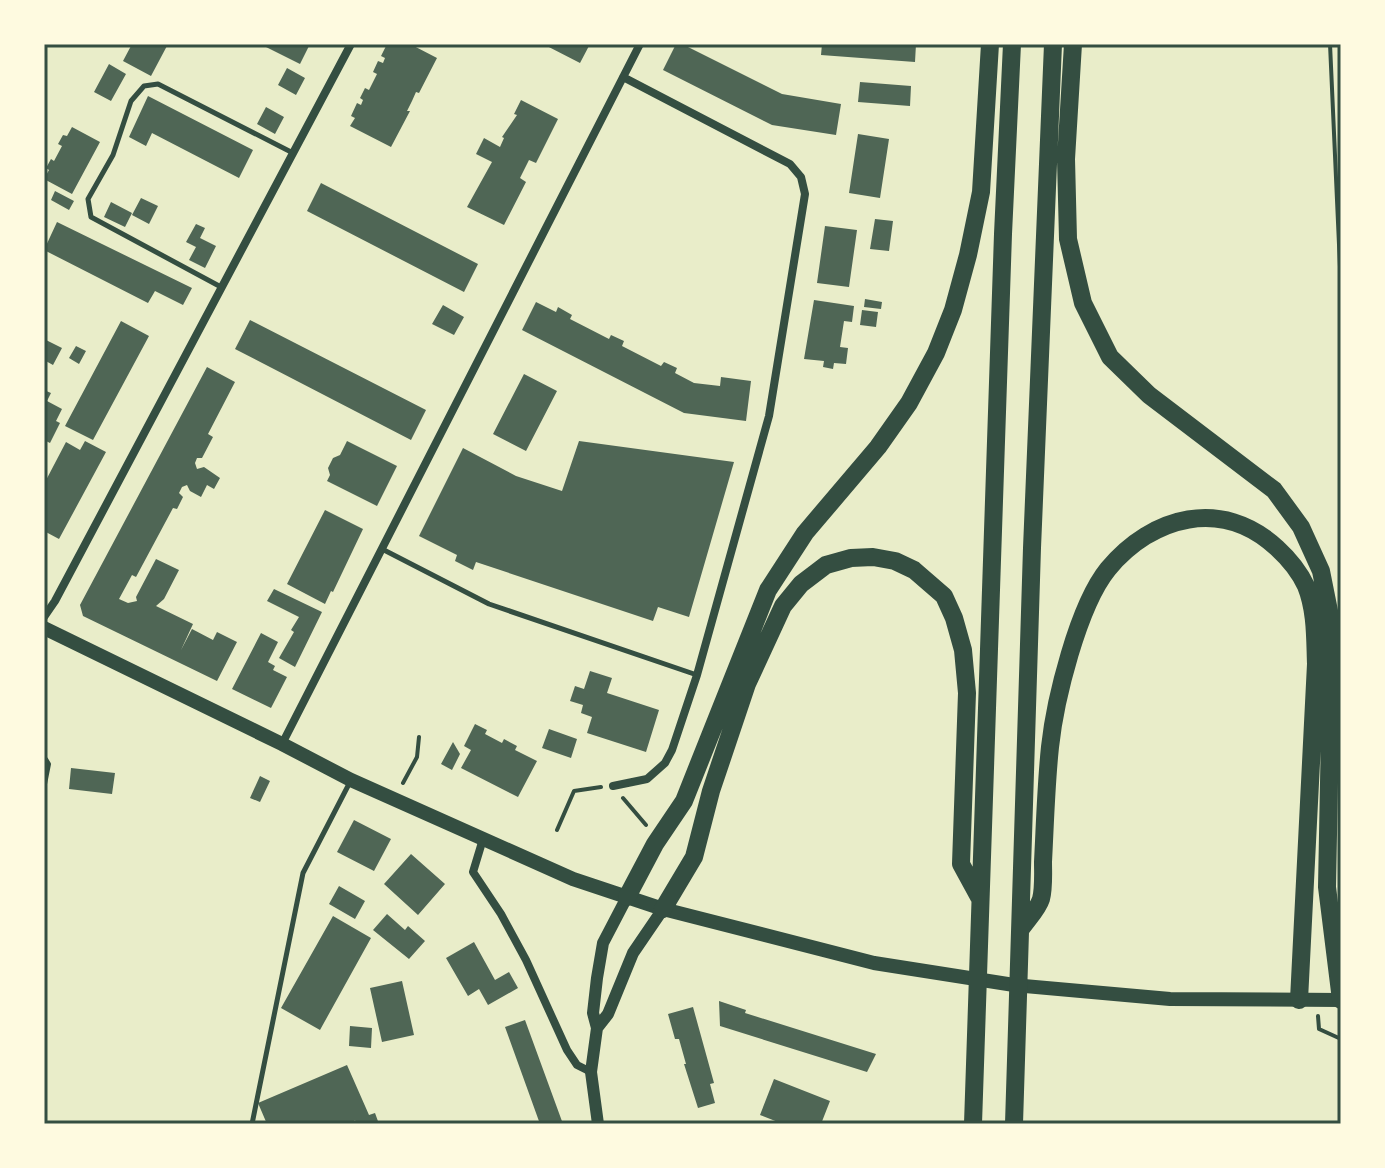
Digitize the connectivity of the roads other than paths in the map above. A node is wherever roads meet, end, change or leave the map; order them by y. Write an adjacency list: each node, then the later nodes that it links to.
1 (351, 44): 8 (street)
2 (640, 44): 7 (street)
3 (990, 44): 18 (highway)
4 (1012, 44): 19 (highway)
5 (1053, 44): 21 (highway)
6 (1073, 44): 23 (highway)
7 (623, 77): 10 (street); 13 (street)
8 (293, 153): 9 (street); 9 (lane)
9 (222, 288): 11 (street)
10 (381, 549): 13 (lane); 14 (street)
11 (44, 617)
12 (44, 628): 14 (main road)
13 (697, 675): 16 (street)
14 (282, 744): 15 (main road)
15 (351, 780): 17 (main road); 26 (lane)
16 (613, 786)
17 (483, 839): 18 (main road); 25 (street)
18 (627, 897): 20 (main road); 24 (street)
19 (980, 900): 20 (highway); 28 (highway)
20 (663, 909): 22 (main road); 24 (street)
21 (1021, 929): 22 (highway); 29 (highway)
22 (1308, 1000): 23 (main road)
23 (1341, 1000)
24 (597, 1028): 25 (street)
25 (591, 1072): 27 (street)
26 (252, 1124)
27 (598, 1124)
28 (973, 1124)
29 (1014, 1124)

